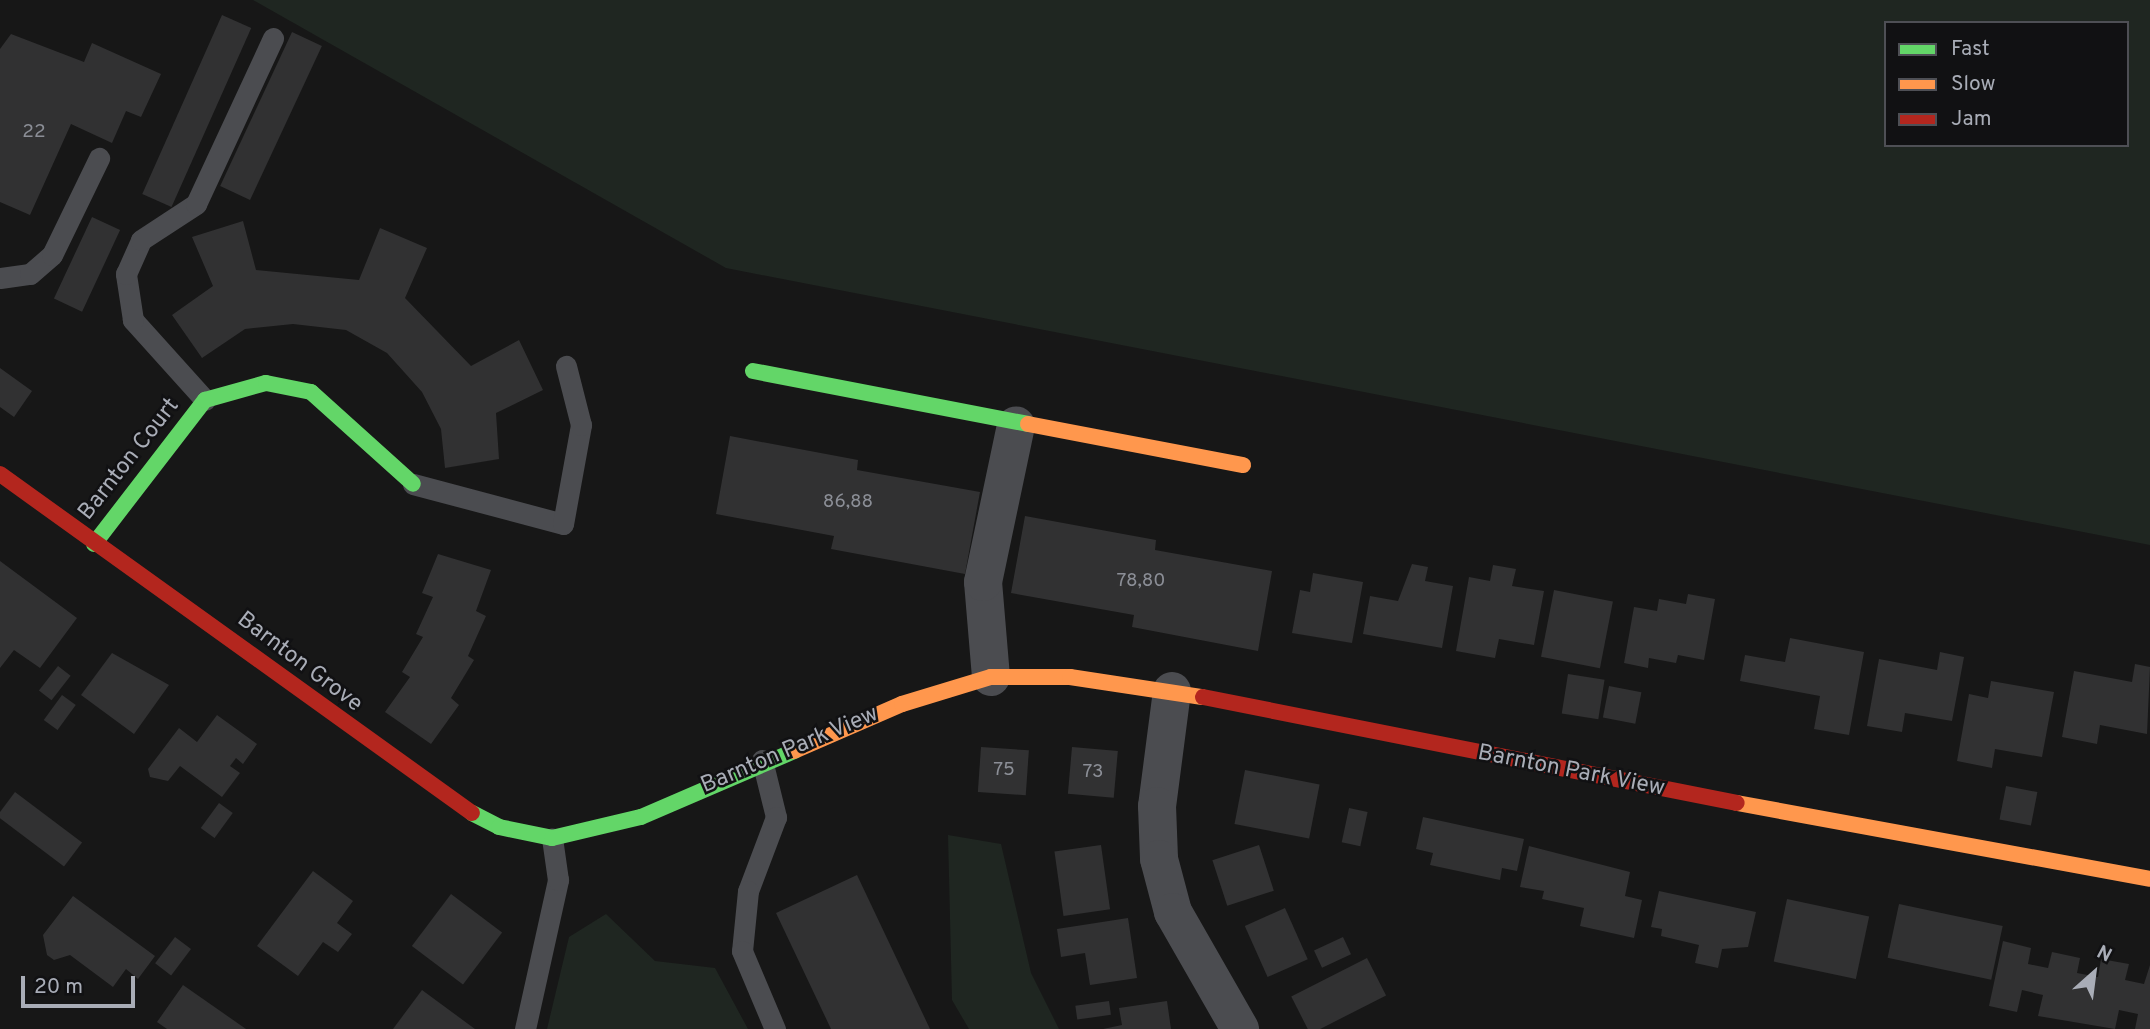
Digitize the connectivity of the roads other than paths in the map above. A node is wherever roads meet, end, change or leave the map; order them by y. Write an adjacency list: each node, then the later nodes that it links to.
1 (273, 38): 6 (lane)
2 (99, 158): 3 (lane)
3 (0, 278)
4 (566, 366): 10 (lane)
5 (753, 370): 7 (street)
6 (205, 400): 10 (street, Barnton Court); 11 (street, Barnton Court)
7 (1016, 425): 8 (street); 12 (street)
8 (1243, 465)
9 (0, 474): 11 (street, Barnton Grove)
10 (413, 484)
11 (94, 544): 16 (street, Barnton Grove)
12 (991, 677): 13 (street, Barnton Park View); 14 (street, Barnton Park View)
13 (1172, 691): 17 (street, Barnton Park View); 20 (street)
14 (762, 760): 15 (street, Barnton Park View); 19 (lane)
15 (591, 834): 16 (street, Barnton Grove)
16 (552, 838): 18 (lane)
17 (2150, 879)
18 (525, 1029)
19 (775, 1029)
20 (1240, 1029)

